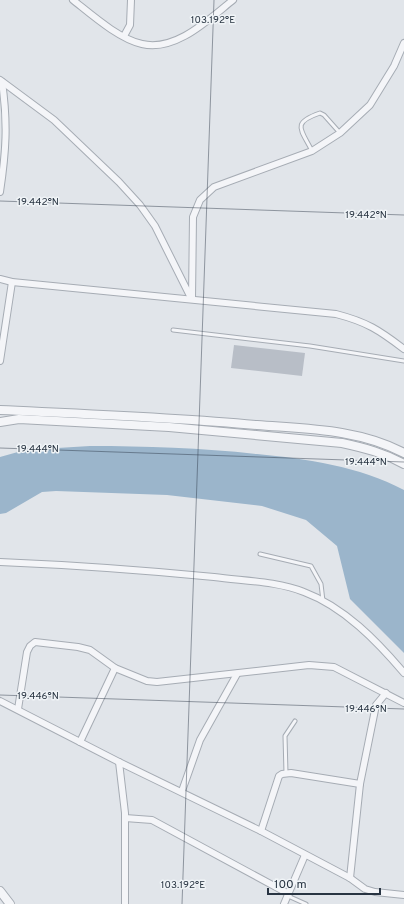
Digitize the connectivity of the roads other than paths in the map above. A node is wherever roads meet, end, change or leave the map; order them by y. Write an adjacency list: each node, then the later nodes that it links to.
1 (73, 0): 4 (street)
2 (131, 0): 4 (street)
3 (233, 0): 4 (street)
4 (124, 36)
5 (404, 43): 7 (street)
6 (1, 82): 9 (street); 12 (street)
7 (340, 133): 8 (street); 8 (lane)
8 (312, 152): 12 (street)
9 (0, 192)
10 (0, 279): 11 (street)
11 (12, 282): 12 (street); 15 (street)
12 (192, 299): 14 (street)
13 (173, 330): 16 (lane)
14 (404, 349)
15 (0, 361)
16 (404, 361)
17 (0, 410): 19 (street)
18 (0, 422): 20 (street)
19 (404, 453)
20 (404, 464)
21 (260, 554): 23 (lane)
22 (0, 562): 23 (street)
23 (323, 601): 25 (street)
24 (115, 668): 26 (street); 30 (street); 32 (street)
25 (404, 673)
26 (237, 674): 27 (street); 36 (street)
27 (386, 693): 29 (street); 35 (street)
28 (0, 701): 30 (street)
29 (404, 702)
30 (18, 709): 32 (street)
31 (295, 721): 34 (lane)
32 (80, 742): 33 (street)
33 (119, 762): 36 (street); 37 (street)
34 (286, 773): 35 (street); 38 (street)
35 (360, 784): 40 (street)
36 (182, 792): 38 (street)
37 (125, 818): 42 (street); 45 (street)
38 (261, 831): 39 (street)
39 (305, 855): 40 (street); 42 (street)
40 (350, 878): 43 (street)
41 (0, 891): 44 (street)
42 (288, 895): 46 (street); 47 (lane)
43 (404, 895)
44 (10, 904)
45 (125, 904)
46 (284, 904)
47 (306, 904)

